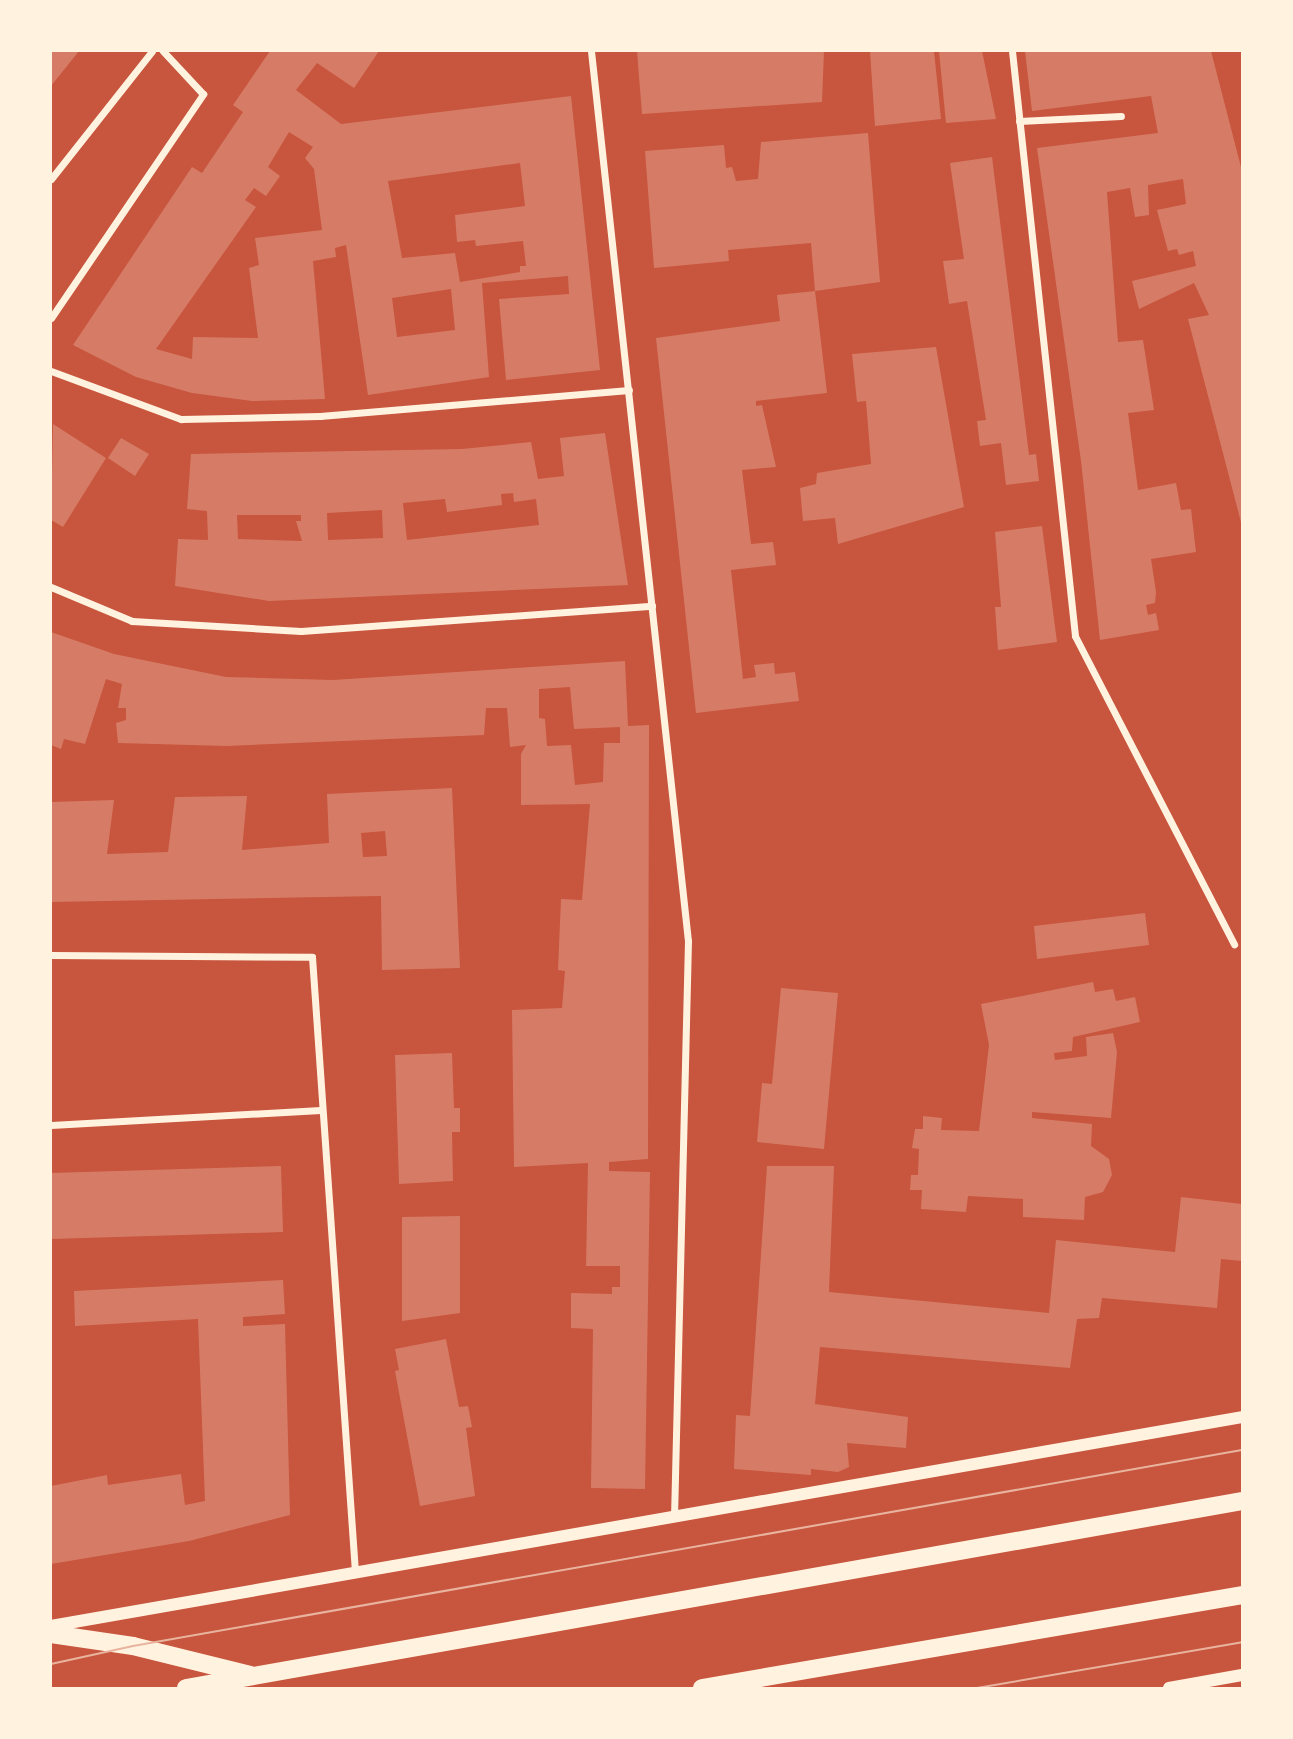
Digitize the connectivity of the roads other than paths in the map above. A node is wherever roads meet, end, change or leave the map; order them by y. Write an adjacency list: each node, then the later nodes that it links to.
1 (152, 51): 7 (street)
2 (163, 51): 8 (street)
3 (591, 51): 10 (street)
4 (1012, 51): 6 (street)
5 (1121, 116): 6 (street)
6 (1019, 121): 13 (street)
7 (51, 179)
8 (51, 318)
9 (51, 371): 10 (street)
10 (629, 390): 12 (street)
11 (51, 587): 12 (street)
12 (652, 606): 19 (street)
13 (1234, 944)
14 (51, 955): 15 (street)
15 (321, 1110): 16 (street); 20 (street)
16 (51, 1125)
17 (1242, 1417): 19 (street)
18 (1242, 1501): 25 (main road)
19 (674, 1516): 20 (street)
20 (355, 1572): 22 (street)
21 (1242, 1595): 27 (main road)
22 (51, 1626)
23 (51, 1634): 25 (main road)
24 (1242, 1675): 28 (street)
25 (257, 1677): 26 (main road)
26 (186, 1688)
27 (702, 1688)
28 (1169, 1688)

